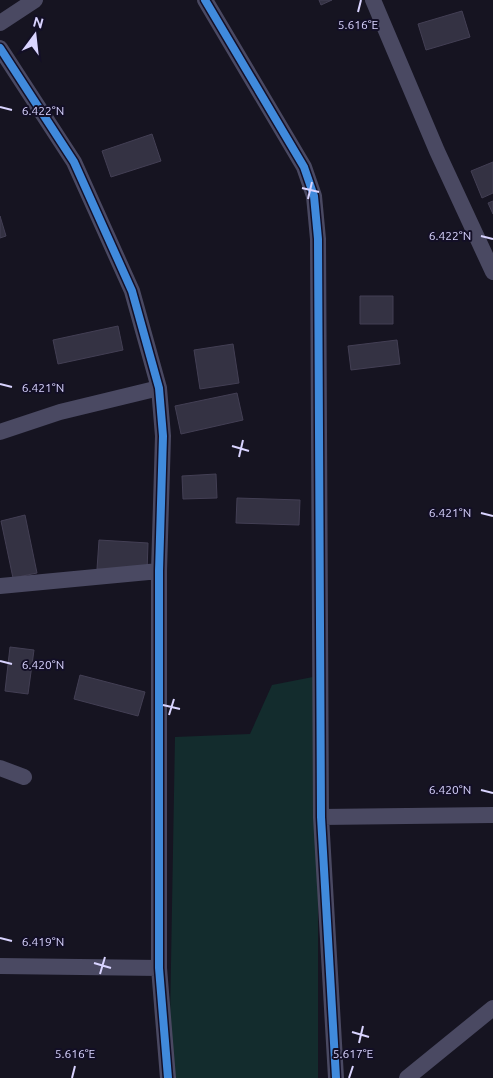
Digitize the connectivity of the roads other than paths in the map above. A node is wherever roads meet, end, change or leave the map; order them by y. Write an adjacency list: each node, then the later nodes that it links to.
1 (35, 0): 4 (street)
2 (205, 0): 14 (street)
3 (373, 0): 6 (street)
4 (0, 23)
5 (0, 48): 7 (street)
6 (493, 272)
7 (159, 388): 8 (street); 9 (street)
8 (0, 432)
9 (159, 571): 10 (street); 16 (street)
10 (0, 586)
11 (0, 768): 12 (street)
12 (24, 777)
13 (493, 815): 14 (street)
14 (321, 817): 19 (street)
15 (0, 966): 16 (street)
16 (159, 968): 18 (street)
17 (493, 1008): 20 (street)
18 (168, 1078)
19 (336, 1078)
20 (406, 1078)

